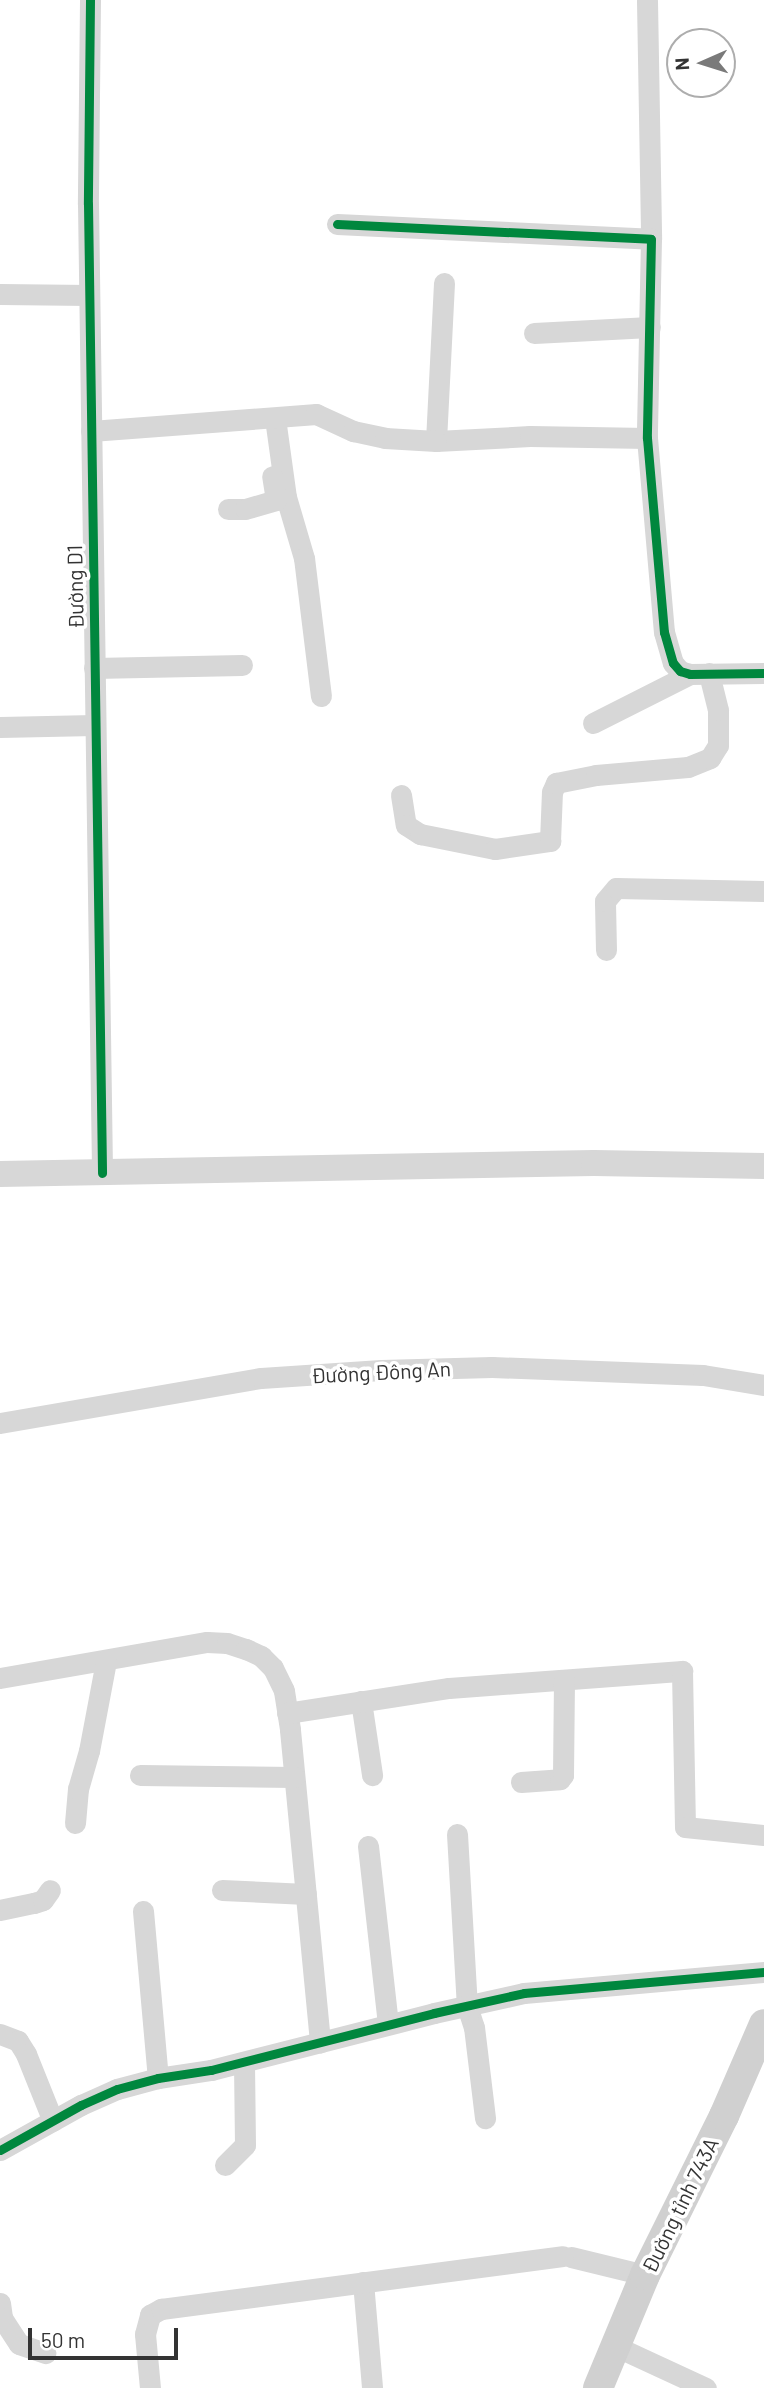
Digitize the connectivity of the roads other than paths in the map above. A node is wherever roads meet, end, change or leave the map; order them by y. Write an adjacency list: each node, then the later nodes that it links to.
1 (90, 0): 7 (street, Đường D1)
2 (647, 1): 4 (street)
3 (337, 224): 4 (street)
4 (651, 239): 8 (street)
5 (444, 283): 13 (street)
6 (0, 294): 7 (street)
7 (89, 295): 11 (street, Đường D1)
8 (650, 327): 9 (street); 12 (street)
9 (534, 333)
10 (269, 418): 11 (street); 13 (street); 14 (street); 19 (street)
11 (91, 431): 16 (street, Đường D1)
12 (647, 438): 13 (street); 18 (street)
13 (436, 441)
14 (228, 509)
15 (242, 665): 16 (street)
16 (93, 668): 21 (street, Đường D1)
17 (764, 673): 18 (street)
18 (700, 674): 20 (street); 23 (street)
19 (321, 696)
20 (593, 723)
21 (94, 725): 22 (street); 27 (street, Đường D1)
22 (0, 727)
23 (401, 795)
24 (764, 891): 25 (street)
25 (606, 950)
26 (764, 1166): 27 (street)
27 (102, 1173): 28 (street)
28 (0, 1174)
29 (764, 1385): 30 (street, Đường Đông An)
30 (0, 1423)
31 (106, 1661): 32 (street); 35 (street); 40 (street)
32 (0, 1678)
33 (564, 1679): 34 (street); 39 (street); 42 (street)
34 (361, 1701): 35 (street); 37 (street)
35 (287, 1713): 38 (street)
36 (140, 1775): 38 (street)
37 (372, 1775)
38 (294, 1777): 46 (street)
39 (521, 1782)
40 (75, 1822)
41 (457, 1834): 50 (street)
42 (764, 1835)
43 (368, 1846): 51 (street)
44 (50, 1890): 47 (street)
45 (222, 1890): 46 (street)
46 (306, 1894): 54 (street)
47 (0, 1910)
48 (143, 1911): 56 (street)
49 (764, 1972): 50 (street)
50 (467, 2006): 51 (street); 57 (street)
51 (388, 2024): 54 (street)
52 (764, 2024): 61 (main road, Đường tỉnh 743A)
53 (0, 2034): 58 (street)
54 (320, 2043): 55 (street)
55 (244, 2062): 56 (street); 60 (street)
56 (158, 2078): 58 (street)
57 (485, 2118)
58 (53, 2121): 59 (street)
59 (0, 2150)
60 (225, 2165)
61 (645, 2275): 62 (street); 64 (main road, Đường tỉnh 743A)
62 (363, 2282): 66 (street); 67 (street)
63 (1, 2314): 65 (street)
64 (614, 2346): 68 (main road, Đường tỉnh 743A); 69 (street)
65 (45, 2353)
66 (150, 2388)
67 (372, 2388)
68 (598, 2388)
69 (706, 2388)

